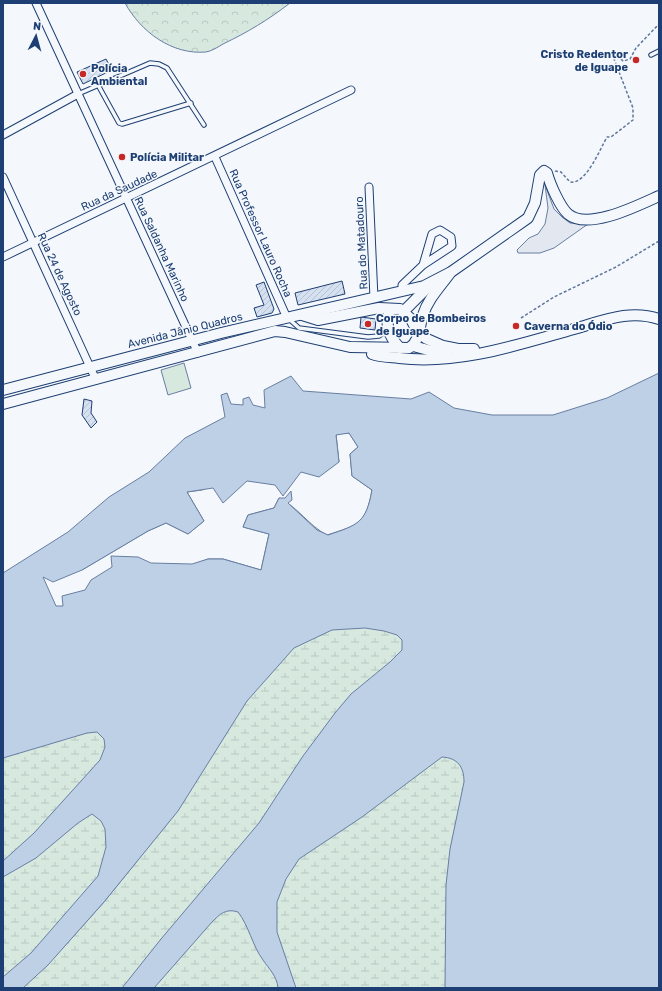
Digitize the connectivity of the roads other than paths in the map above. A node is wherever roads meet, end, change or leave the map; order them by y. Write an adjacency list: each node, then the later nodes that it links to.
1 (36, 3): 6 (street, Rua Saldanha Marinho)
2 (659, 51): 3 (lane)
3 (651, 55)
4 (98, 85): 6 (lane); 7 (lane); 7 (lane)
5 (352, 90): 10 (street, Rua da Saudade)
6 (78, 94): 9 (street); 14 (street, Rua Saldanha Marinho)
7 (191, 103): 8 (lane)
8 (204, 125)
9 (3, 134)
10 (214, 157): 14 (street, Rua da Saudade); 27 (street, Rua Professor Lauro Rocha)
11 (3, 177): 15 (street, Rua 24 de Agosto)
12 (369, 187): 21 (street, Rua do Matadouro)
13 (659, 196): 18 (main road)
14 (127, 199): 15 (street, Rua da Saudade); 33 (street, Rua Saldanha Marinho)
15 (34, 242): 16 (street, Rua da Saudade); 42 (street, Rua 24 de Agosto)
16 (3, 257)
17 (423, 265): 17 (street); 20 (street)
18 (451, 272): 19 (main road, Avenida Jânio Quadros); 26 (main road)
19 (437, 278): 20 (main road, Avenida Jânio Quadros); 22 (main road)
20 (402, 291): 21 (main road, Avenida Jânio Quadros); 22 (main road)
21 (374, 298): 25 (main road, Avenida Jânio Quadros)
22 (414, 300): 23 (main road); 24 (main road); 26 (main road)
23 (379, 308): 24 (main road); 25 (main road)
24 (400, 310): 30 (main road); 32 (main road)
25 (300, 315): 27 (main road, Avenida Jânio Quadros)
26 (422, 316): 32 (main road)
27 (287, 318): 29 (lane); 31 (main road, Avenida Jânio Quadros)
28 (659, 319): 39 (main road)
29 (317, 330): 30 (lane); 34 (lane)
30 (388, 330): 38 (main road)
31 (220, 333): 33 (main road, Avenida Jânio Quadros); 35 (main road)
32 (418, 333): 36 (main road); 39 (main road)
33 (193, 341): 40 (street, Rua Saldanha Marinho); 42 (main road, Avenida Jânio Quadros)
34 (318, 341): 35 (main road); 37 (main road)
35 (225, 346): 40 (main road)
36 (413, 346): 38 (main road); 41 (main road)
37 (350, 347): 38 (main road); 41 (main road)
38 (400, 348)
39 (506, 349): 41 (main road)
40 (198, 353): 43 (main road)
41 (457, 356)
42 (90, 366): 43 (street, Rua 24 de Agosto); 44 (main road, Avenida Jânio Quadros)
43 (96, 380): 45 (main road)
44 (3, 390)
45 (3, 404)

